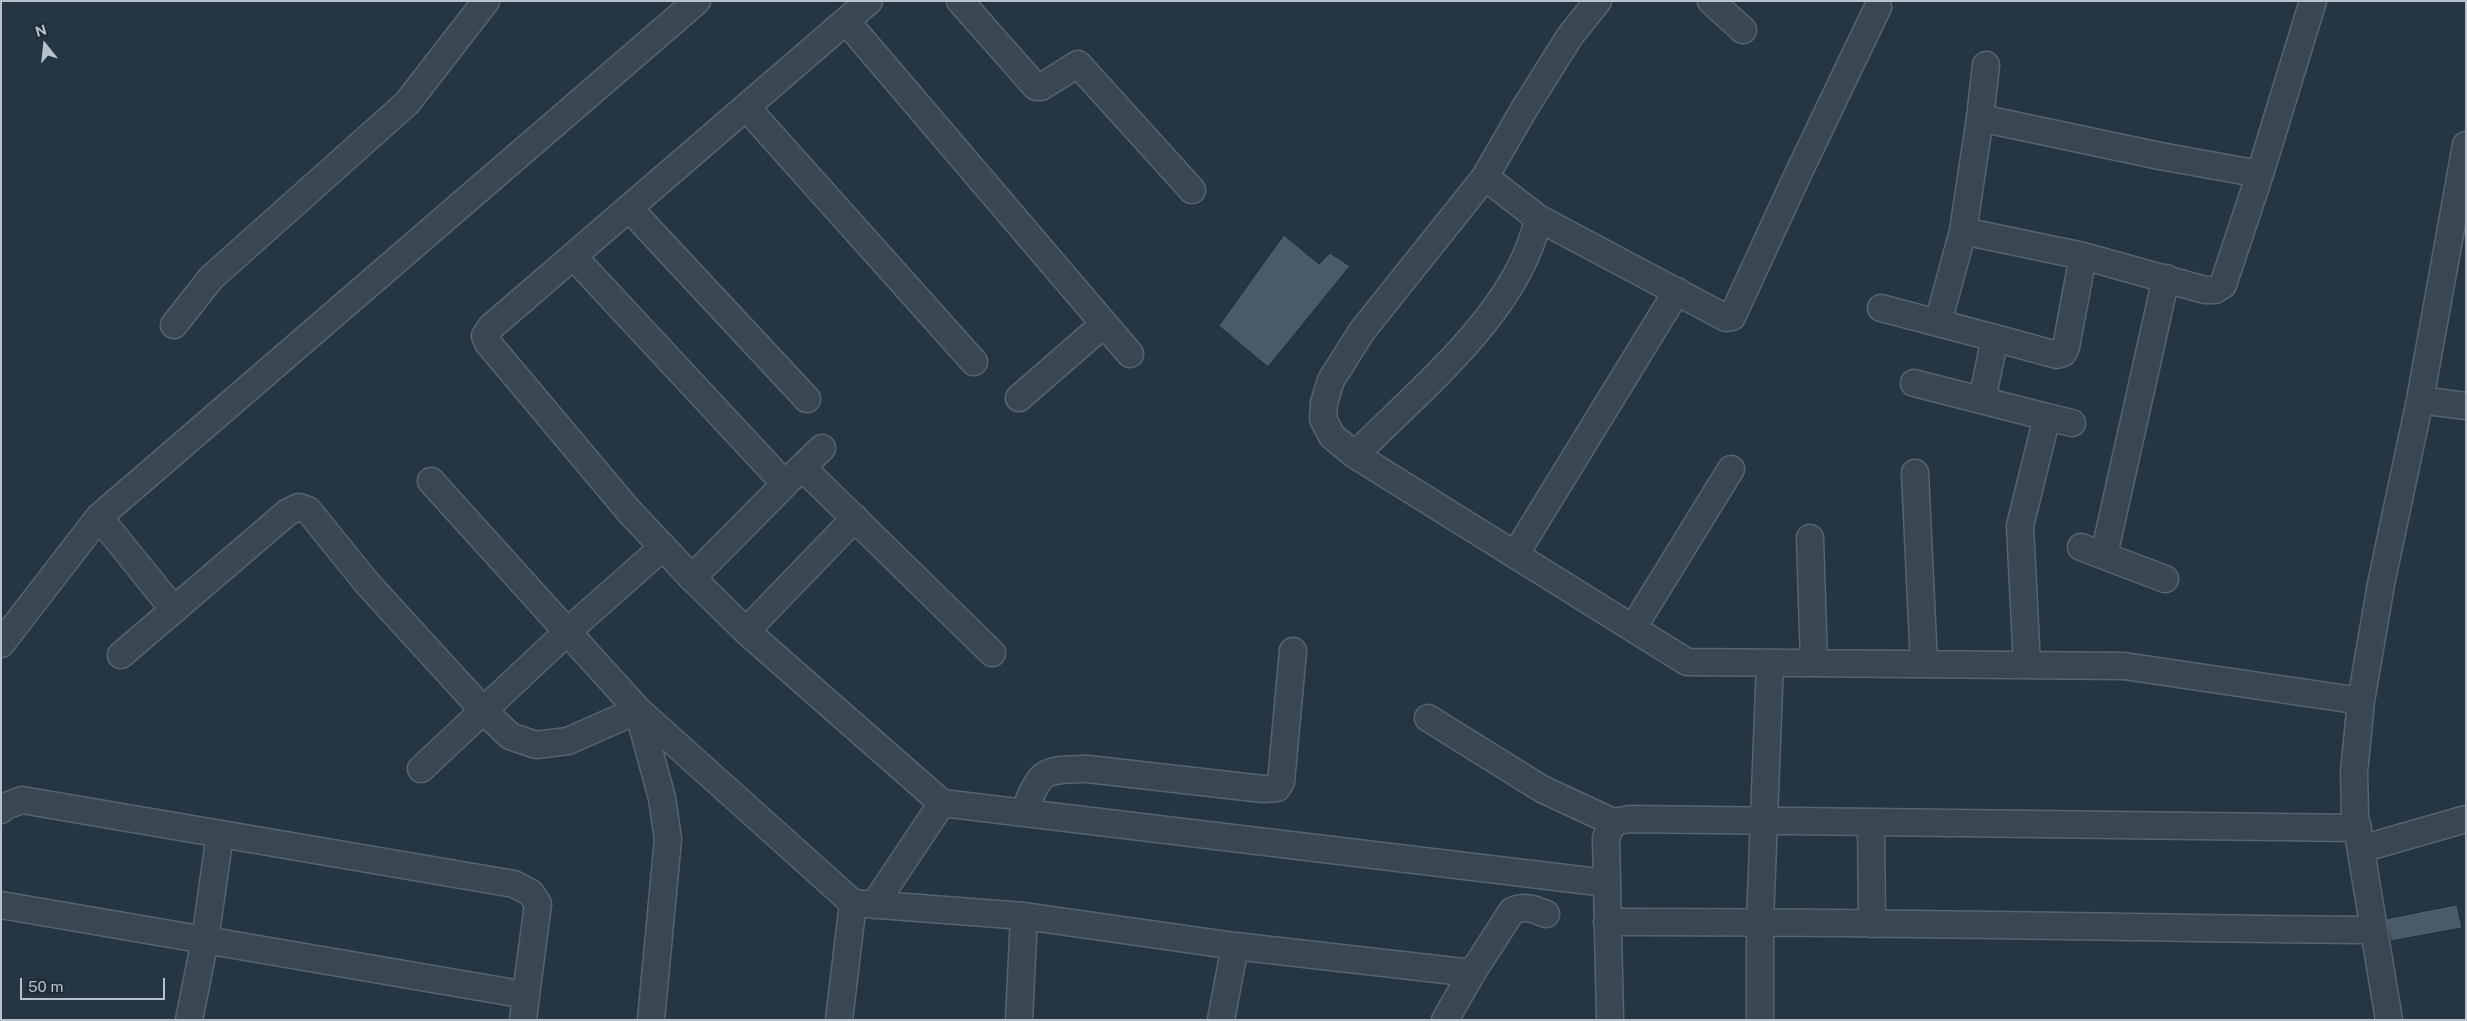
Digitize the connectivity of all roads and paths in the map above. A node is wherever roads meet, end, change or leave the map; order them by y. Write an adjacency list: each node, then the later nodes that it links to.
1 (486, 1): 28 (street)
2 (697, 1): 46 (street)
3 (869, 1): 9 (street)
4 (960, 1): 17 (street)
5 (1598, 1): 16 (street)
6 (1710, 1): 10 (street)
7 (2313, 1): 15 (street)
8 (1878, 7): 24 (street)
9 (846, 21): 12 (street); 27 (street)
10 (1743, 30)
11 (1986, 65): 13 (street)
12 (746, 107): 18 (street); 31 (street)
13 (1980, 118): 15 (street); 20 (street)
14 (2466, 145): 36 (street)
15 (2260, 174): 23 (street)
16 (1485, 177): 19 (street); 41 (street)
17 (1192, 190)
18 (629, 208): 21 (street); 34 (street)
19 (1538, 218): 24 (street); 41 (street)
20 (1963, 231): 22 (street); 26 (street)
21 (573, 256): 44 (street); 49 (street)
22 (2083, 256): 23 (street); 29 (street)
23 (2166, 278): 52 (street)
24 (1677, 291): 50 (street)
25 (1881, 308): 26 (street)
26 (1938, 323): 29 (street)
27 (1104, 324): 30 (street); 33 (street)
28 (174, 325)
29 (1995, 338): 35 (street)
30 (1130, 354)
31 (974, 362)
32 (1914, 383): 35 (street)
33 (1019, 398)
34 (807, 399)
35 (1982, 400): 38 (street)
36 (2420, 400): 37 (street); 65 (street)
37 (2466, 406)
38 (2047, 417): 39 (street); 64 (street)
39 (2072, 423)
40 (822, 448): 44 (street)
41 (1355, 455): 50 (street)
42 (1731, 469): 54 (street)
43 (1915, 473): 63 (street)
44 (794, 475): 47 (street); 51 (street)
45 (431, 481): 55 (street)
46 (99, 517): 53 (street); 57 (street)
47 (855, 518): 56 (street); 59 (street)
48 (1810, 538): 62 (street)
49 (663, 547): 51 (street); 55 (street)
50 (1515, 555): 54 (street)
51 (692, 578): 56 (street)
52 (2165, 579)
53 (174, 610): 60 (street); 66 (street)
54 (1633, 628): 61 (street)
55 (567, 632): 66 (street); 67 (street)
56 (746, 632): 70 (street)
57 (1, 644)
58 (1293, 651): 72 (street)
59 (992, 653)
60 (121, 655)
61 (1770, 662): 62 (street); 74 (street)
62 (1814, 663): 63 (street)
63 (1924, 664): 64 (street)
64 (2027, 665): 65 (street)
65 (2360, 701): 78 (street)
66 (483, 710): 67 (street); 69 (street)
67 (638, 710): 80 (street); 93 (street)
68 (1428, 718): 75 (street)
69 (421, 768)
70 (942, 803): 72 (street); 80 (street)
71 (1, 810): 77 (street)
72 (1024, 812): 79 (street)
73 (2466, 819): 78 (street)
74 (1764, 821): 75 (street); 76 (street); 85 (street)
75 (1613, 822): 79 (street)
76 (1871, 822): 78 (street); 86 (street)
77 (220, 834): 88 (street); 91 (street)
78 (2359, 839): 87 (street)
79 (1606, 883): 84 (street)
80 (864, 904): 83 (street); 94 (street)
81 (1, 905): 88 (street)
82 (1546, 914): 90 (street)
83 (1024, 916): 89 (street); 95 (street)
84 (1607, 922): 85 (street); 98 (street)
85 (1760, 922): 86 (street); 99 (street)
86 (1872, 924): 87 (street)
87 (2374, 930): 100 (street)
88 (204, 940): 91 (street); 92 (street)
89 (1235, 946): 90 (street); 96 (street)
90 (1472, 973): 97 (street)
91 (524, 1007)
92 (189, 1020)
93 (651, 1020)
94 (839, 1020)
95 (1019, 1020)
96 (1221, 1020)
97 (1444, 1020)
98 (1610, 1020)
99 (1760, 1020)
100 (2389, 1020)

